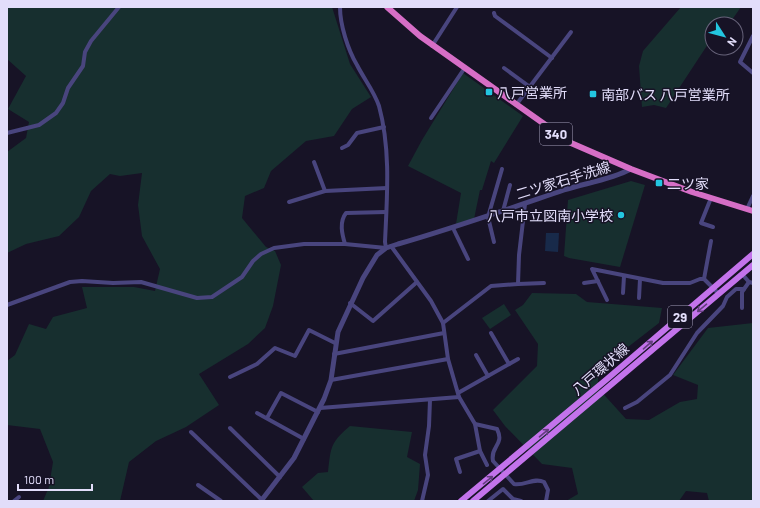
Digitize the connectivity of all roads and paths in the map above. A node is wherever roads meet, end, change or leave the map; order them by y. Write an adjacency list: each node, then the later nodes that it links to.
1 (119, 7): 17 (street)
2 (340, 7): 16 (street)
3 (386, 7): 8 (highway, 340)
4 (457, 7): 8 (street)
5 (494, 13): 9 (street)
6 (571, 32): 9 (street)
7 (753, 36): 12 (street)
8 (432, 46): 11 (highway, 340)
9 (552, 58): 13 (street)
10 (504, 68): 13 (street)
11 (464, 69): 14 (highway, 340); 15 (street)
12 (753, 73)
13 (530, 87): 14 (street)
14 (516, 105): 21 (highway, 340)
15 (431, 118)
16 (384, 127): 18 (street); 23 (street)
17 (7, 133)
18 (342, 148)
19 (314, 162): 24 (street)
20 (502, 169): 32 (street)
21 (631, 169): 26 (highway, 340); 28 (street, 二ツ家石手洗線)
22 (510, 185): 30 (street)
23 (387, 188): 24 (street); 31 (street)
24 (325, 191): 27 (street)
25 (753, 196): 29 (street)
26 (711, 198): 29 (highway, 340); 33 (street)
27 (289, 202)
28 (524, 204): 30 (street, 二ツ家石手洗線); 51 (street)
29 (750, 210)
30 (503, 211): 32 (street, 二ツ家石手洗線)
31 (386, 212): 37 (street); 38 (street)
32 (488, 217): 34 (street, 二ツ家石手洗線); 36 (street)
33 (713, 227)
34 (453, 228): 38 (street, 二ツ家石手洗線); 40 (street)
35 (711, 241): 45 (street)
36 (494, 242)
37 (345, 244): 38 (street); 59 (street)
38 (388, 247): 47 (street); 58 (street)
39 (753, 254): 52 (main road, 八戸環状線 / 29)
40 (468, 259)
41 (753, 265): 42 (main road, 八戸環状線 / 29)
42 (742, 274): 49 (street); 55 (main road, 八戸環状線 / 29)
43 (624, 276): 44 (street); 46 (street); 54 (street)
44 (640, 279): 45 (street); 56 (street)
45 (704, 279): 52 (street)
46 (598, 281): 48 (street); 57 (street)
47 (418, 282): 58 (street); 61 (street)
48 (584, 282)
49 (751, 282): 53 (street)
50 (544, 283): 51 (street)
51 (518, 284): 61 (street)
52 (714, 288): 55 (street); 73 (main road, 八戸環状線 / 29, one-way to 52)
53 (744, 289): 60 (street); 76 (street)
54 (623, 293)
55 (719, 294): 73 (main road, 八戸環状線 / 29, one-way to 73)
56 (639, 298)
57 (607, 300)
58 (350, 303): 64 (street)
59 (7, 305)
60 (742, 308)
61 (443, 323): 62 (street)
62 (444, 333): 65 (street); 67 (street)
63 (491, 333): 69 (street)
64 (335, 343): 65 (street); 71 (street)
65 (334, 354): 72 (street)
66 (476, 355): 70 (street)
67 (448, 359): 72 (street); 74 (street)
68 (518, 359): 69 (street)
69 (509, 364): 70 (street)
70 (488, 376): 74 (street)
71 (230, 377)
72 (331, 380): 77 (street)
73 (610, 382): 86 (main road, 八戸環状線 / 29, one-way to 73); 88 (main road, 八戸環状線 / 29)
74 (459, 395): 75 (street); 80 (street)
75 (430, 400): 77 (street); 95 (street)
76 (625, 408)
77 (319, 410): 79 (street); 83 (street)
78 (256, 413): 79 (street)
79 (267, 418): 83 (street)
80 (475, 424): 84 (street); 86 (street)
81 (230, 428): 89 (street)
82 (191, 432): 92 (street)
83 (304, 439): 89 (street)
84 (480, 451): 85 (street); 87 (street)
85 (487, 466)
86 (500, 470): 88 (street); 96 (main road, 八戸環状線 / 29, one-way to 86)
87 (460, 472)
88 (505, 475): 97 (main road, 八戸環状線 / 29); 100 (street)
89 (280, 477): 92 (street)
90 (198, 485): 94 (street)
91 (20, 497): 93 (street)
92 (262, 500)
93 (14, 501)
94 (221, 501)
95 (422, 501)
96 (461, 501)
97 (472, 501)
98 (488, 501): 99 (street)
99 (521, 501)
100 (546, 501)

